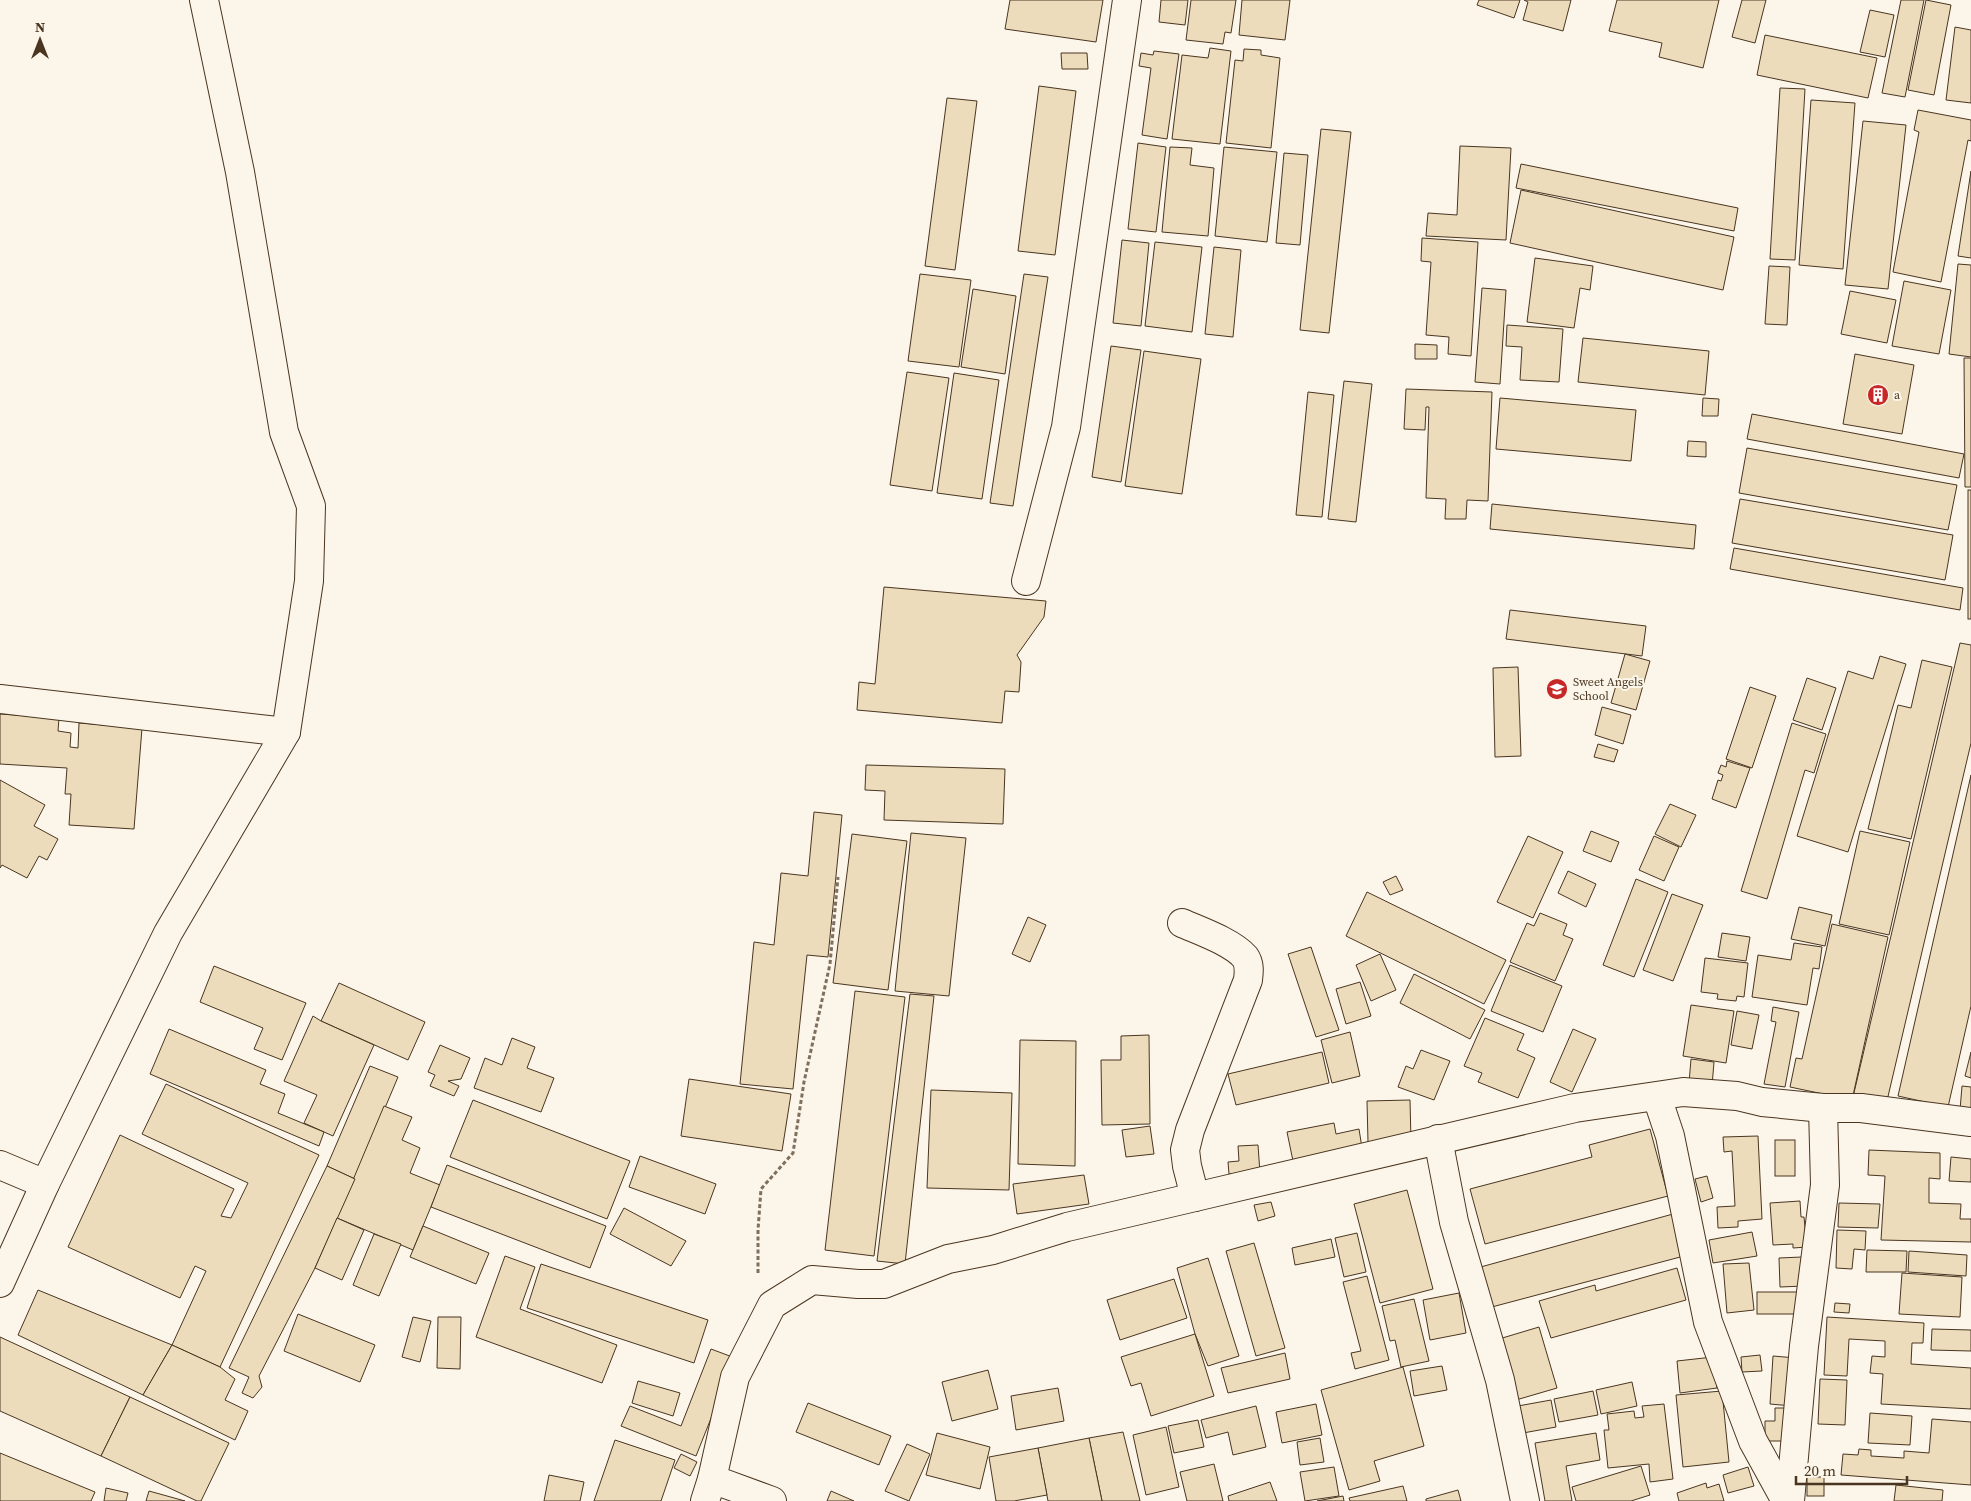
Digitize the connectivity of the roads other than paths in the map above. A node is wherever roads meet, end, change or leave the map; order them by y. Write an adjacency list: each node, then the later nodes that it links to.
1 (204, 0): 5 (street)
2 (1127, 0): 3 (street)
3 (1026, 581)
4 (0, 698): 5 (street)
5 (286, 732): 12 (street)
6 (1182, 923): 13 (street)
7 (1657, 1097): 8 (street); 10 (street); 18 (street)
8 (1823, 1108): 9 (street); 19 (street)
9 (1971, 1122)
10 (1438, 1139): 13 (street); 17 (street)
11 (0, 1165): 12 (street)
12 (45, 1184): 14 (street)
13 (1195, 1197): 15 (street)
14 (0, 1283)
15 (709, 1490): 16 (street)
16 (772, 1501)
17 (1525, 1501)
18 (1786, 1501)
19 (1790, 1501)

